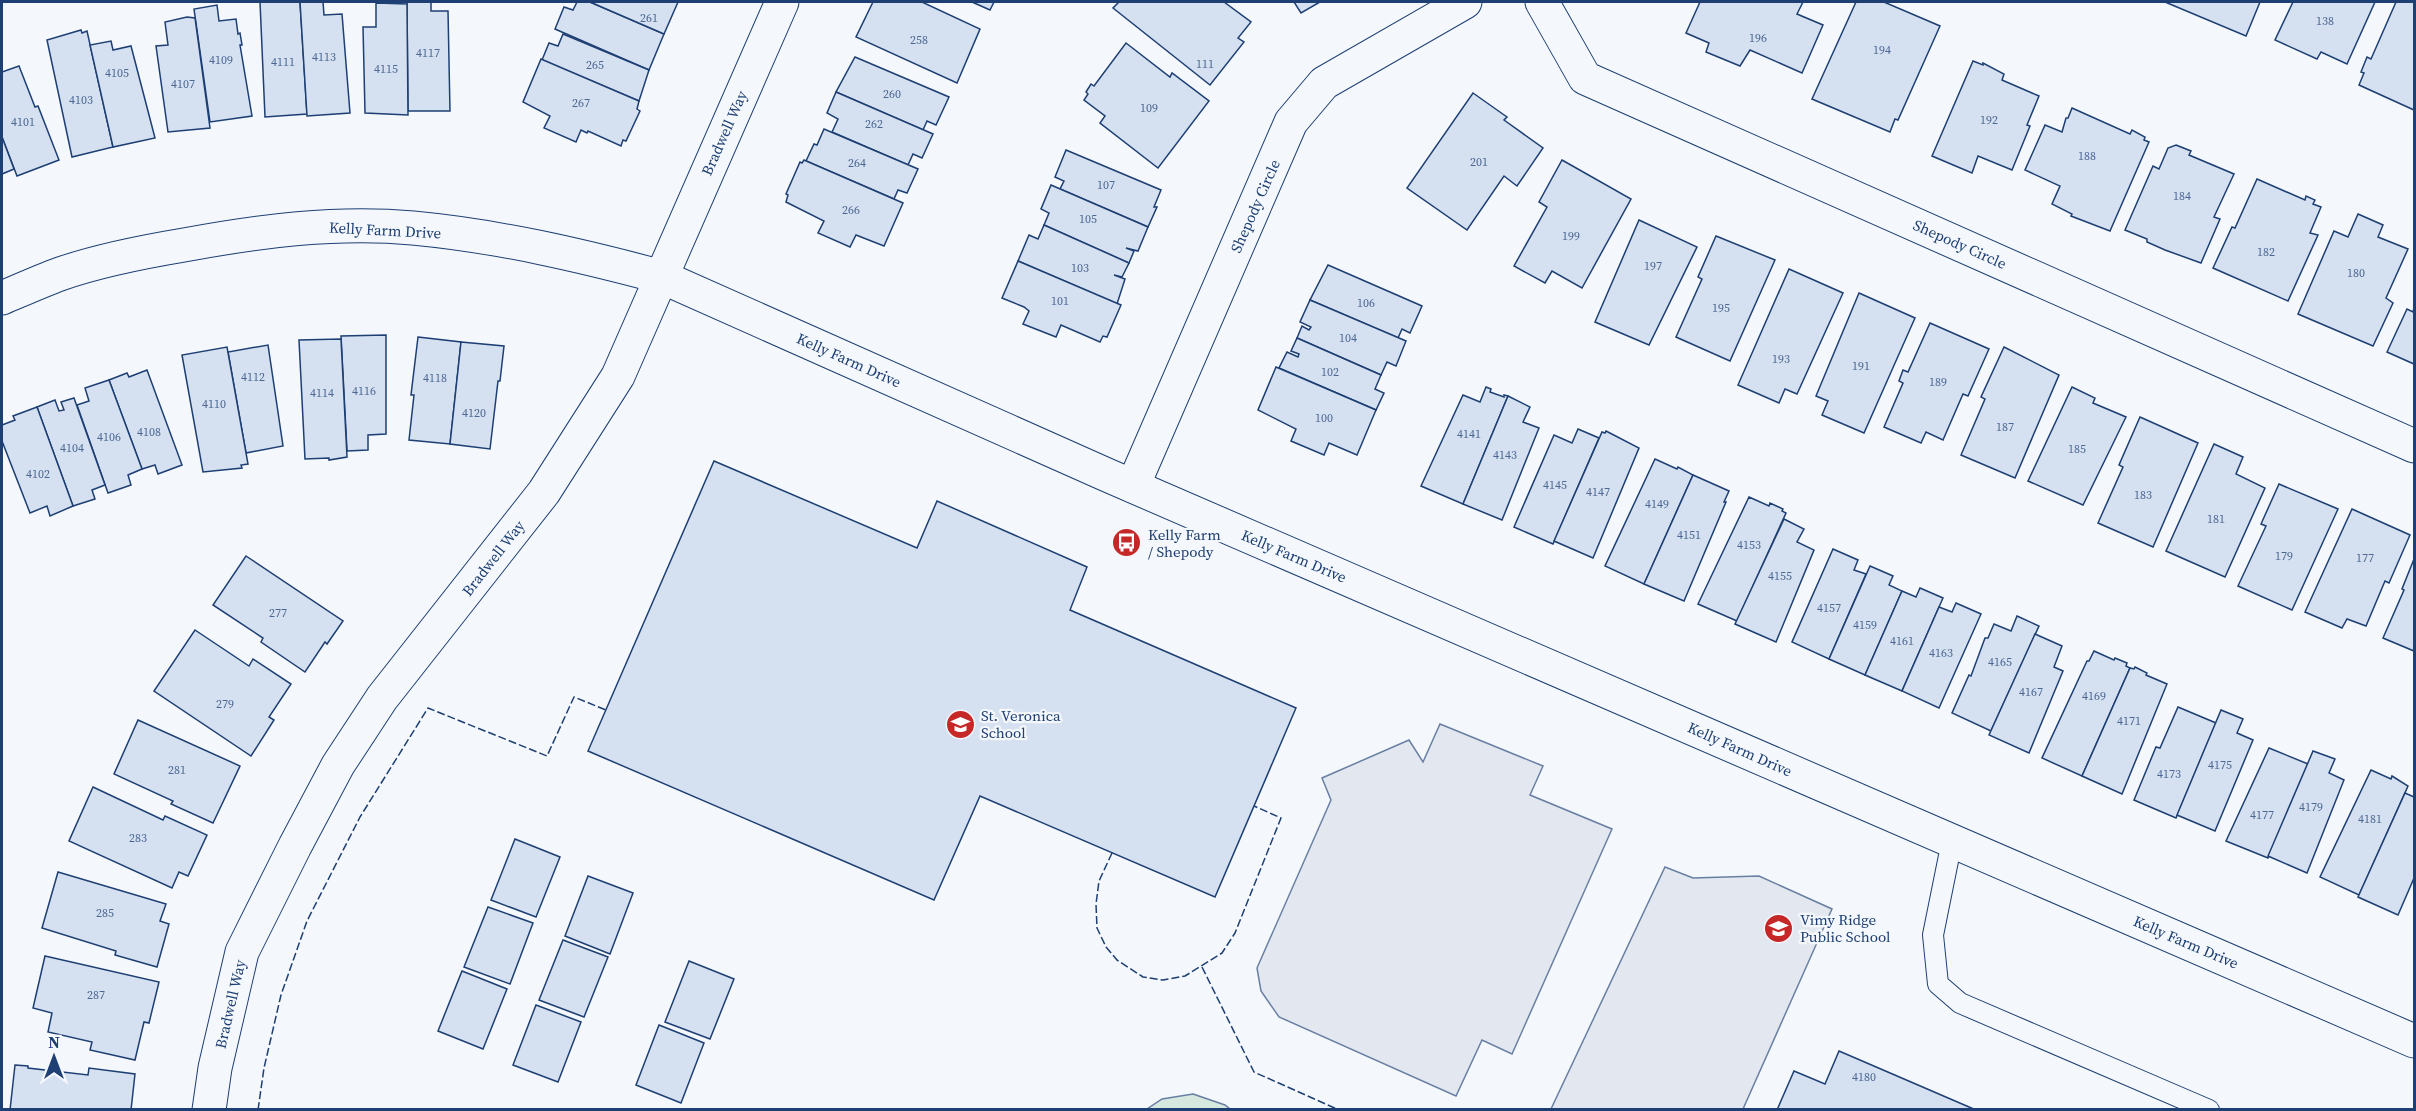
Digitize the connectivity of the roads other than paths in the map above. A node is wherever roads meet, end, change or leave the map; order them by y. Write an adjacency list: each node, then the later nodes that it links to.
1 (782, 2): 4 (street, Bradwell Way)
2 (1465, 2): 7 (street, Shepody Circle)
3 (1542, 2): 6 (street, Shepody Circle)
4 (662, 277): 5 (street, Kelly Farm Drive); 7 (street, Kelly Farm Drive); 10 (street, Bradwell Way)
5 (2, 298)
6 (2415, 446)
7 (1133, 486): 8 (street, Kelly Farm Drive)
8 (1952, 841): 9 (street, Kelly Farm Drive); 11 (lane)
9 (2415, 1041)
10 (209, 1110)
11 (2209, 1110)

